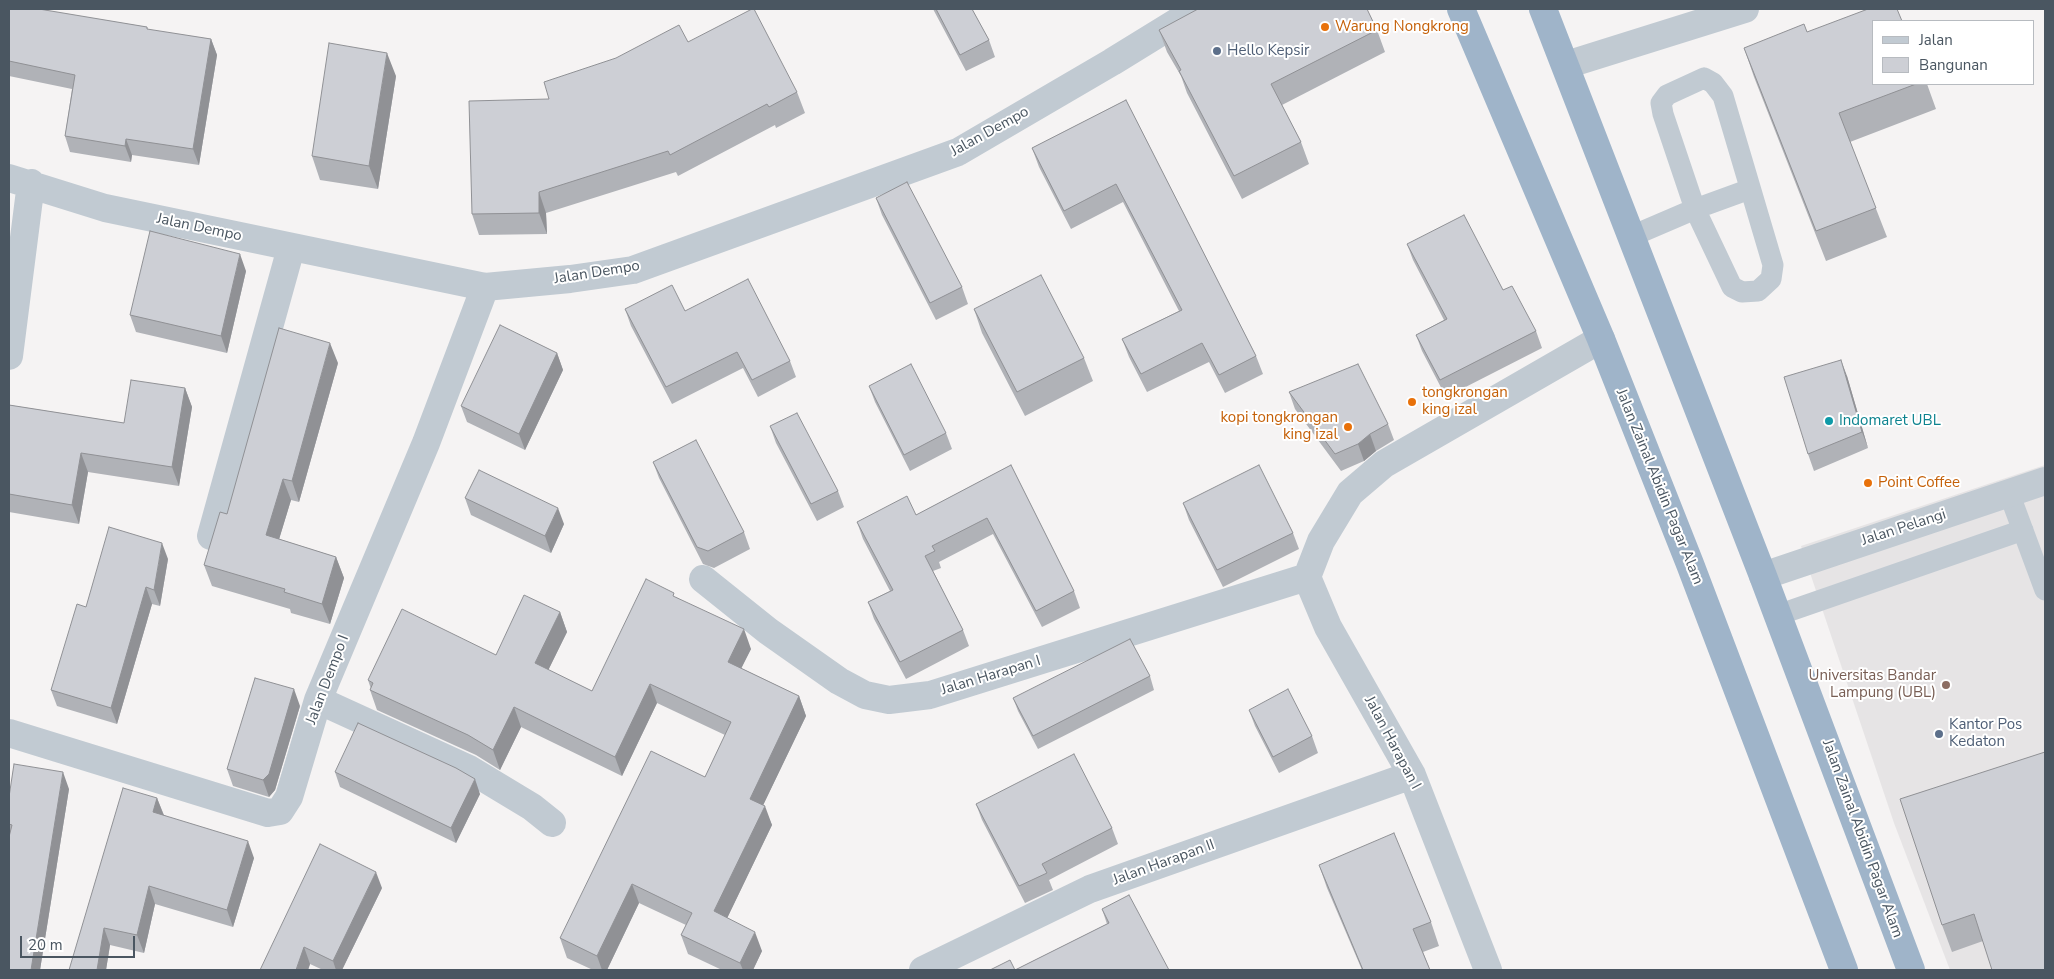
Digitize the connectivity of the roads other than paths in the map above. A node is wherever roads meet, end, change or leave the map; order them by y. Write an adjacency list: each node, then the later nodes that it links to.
1 (1198, 9): 11 (street, Jalan Dempo)
2 (1461, 9): 12 (highway, Jalan Zainal Abidin Pagar Alam)
3 (1543, 9): 5 (highway, Jalan Zainal Abidin Pagar Alam)
4 (1745, 9): 5 (street)
5 (1566, 65): 9 (highway, Jalan Zainal Abidin Pagar Alam)
6 (20, 181): 10 (street, Jalan Dempo); 13 (street)
7 (1750, 189): 8 (lane); 8 (lane); 8 (lane)
8 (1695, 209): 9 (lane)
9 (1632, 236): 18 (highway, Jalan Zainal Abidin Pagar Alam)
10 (291, 248): 11 (street, Jalan Dempo); 17 (street)
11 (485, 287): 23 (street, Jalan Dempo I)
12 (1600, 339): 19 (street); 29 (highway, Jalan Zainal Abidin Pagar Alam)
13 (9, 356)
14 (2045, 481): 15 (street, Jalan Pelangi)
15 (2009, 493): 16 (lane); 18 (street, Jalan Pelangi)
16 (2023, 530): 21 (lane); 22 (lane)
17 (211, 536)
18 (1763, 576): 22 (highway, Jalan Zainal Abidin Pagar Alam)
19 (1307, 577): 20 (street, Jalan Harapan I); 25 (street, Jalan Harapan I)
20 (703, 579)
21 (2045, 590)
22 (1778, 615): 30 (highway, Jalan Zainal Abidin Pagar Alam)
23 (318, 700): 24 (street, Jalan Dempo I); 26 (street)
24 (9, 733)
25 (1412, 774): 27 (street, Jalan Harapan II); 28 (street, Jalan Harapan I)
26 (552, 823)
27 (923, 970)
28 (1488, 970)
29 (1844, 970)
30 (1911, 970)

